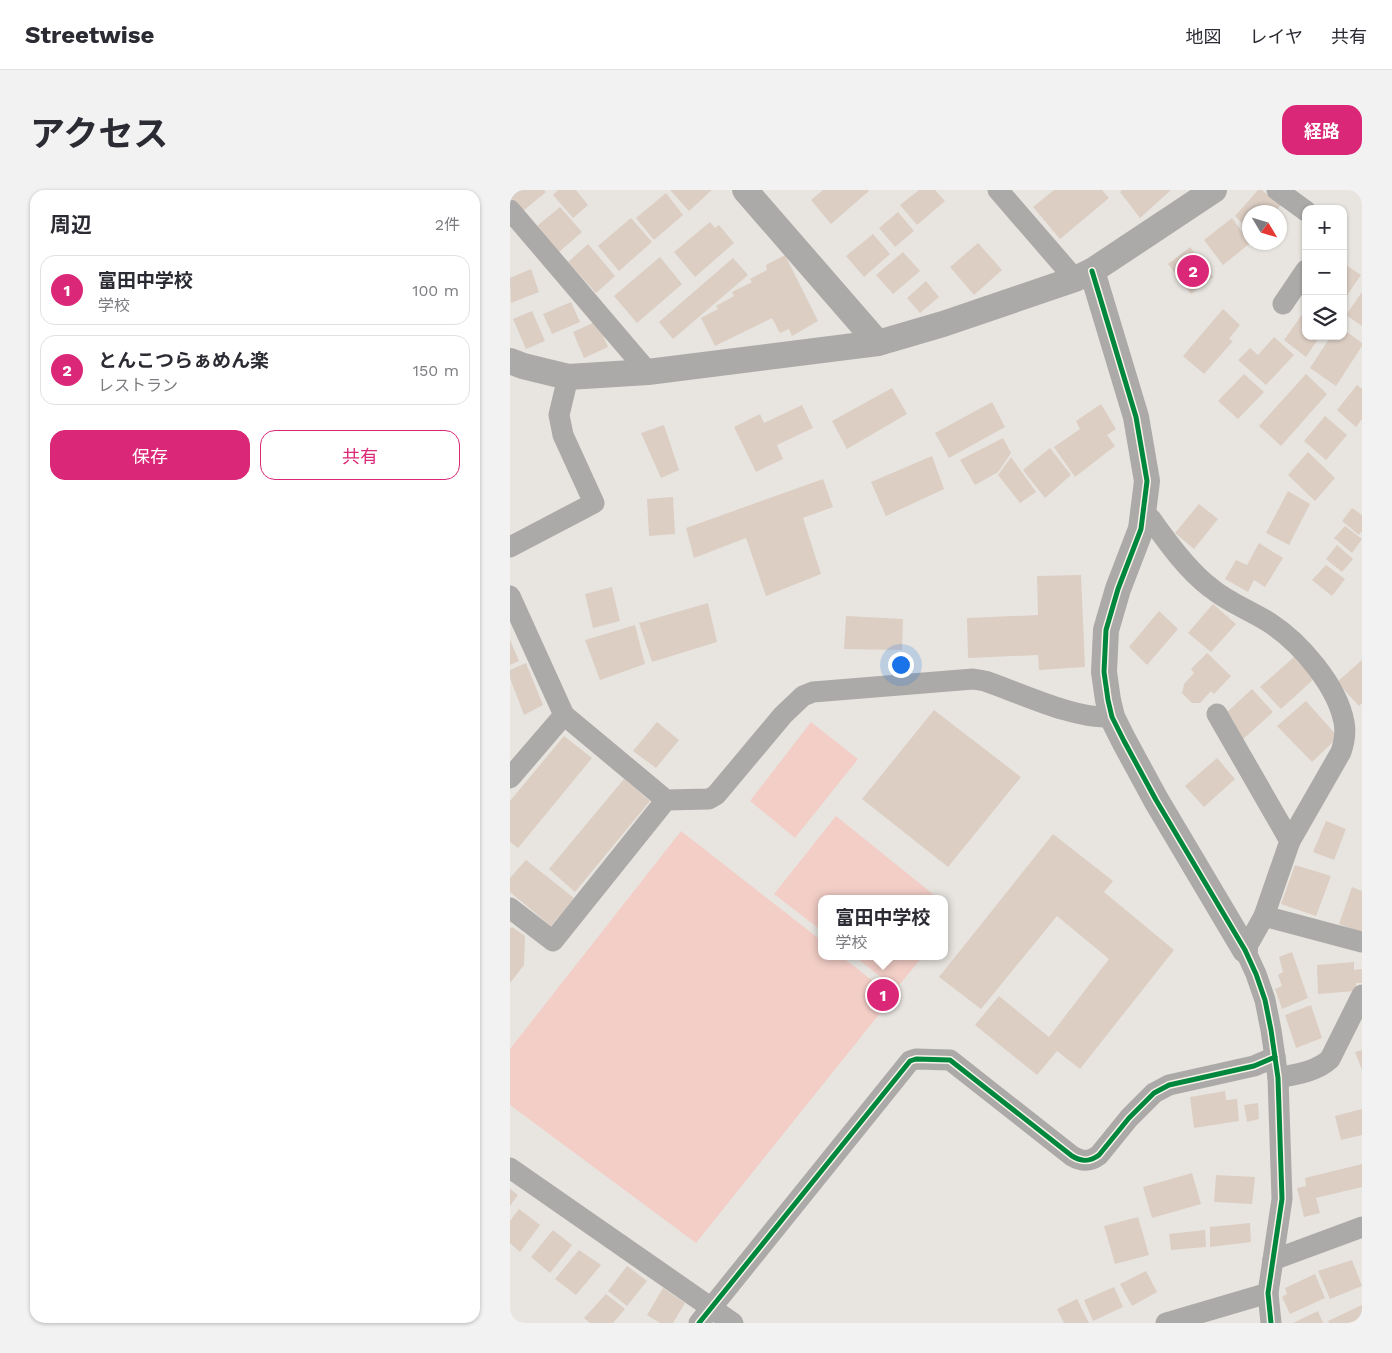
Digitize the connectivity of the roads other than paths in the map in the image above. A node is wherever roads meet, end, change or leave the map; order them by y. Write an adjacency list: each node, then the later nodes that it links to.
1 (746, 190): 10 (street)
2 (998, 190): 7 (street)
3 (1214, 190): 7 (street)
4 (1277, 190): 5 (street)
5 (1302, 208)
6 (510, 210): 12 (street)
7 (1084, 275): 10 (street); 14 (street)
8 (1302, 276): 9 (street)
9 (1283, 304)
10 (878, 343): 12 (street)
11 (510, 361): 13 (street)
12 (648, 372): 13 (street)
13 (568, 377): 15 (street)
14 (1144, 514): 19 (street); 22 (street)
15 (510, 547)
16 (510, 596): 18 (street)
17 (1217, 714): 22 (street)
18 (564, 715): 20 (street); 21 (street)
19 (1112, 717): 21 (street); 26 (street)
20 (510, 778)
21 (666, 800): 23 (street)
22 (1290, 841): 24 (street)
23 (510, 908)
24 (1264, 916): 25 (street); 26 (street)
25 (1362, 942)
26 (1244, 950): 28 (street)
27 (1362, 995): 29 (street)
28 (1275, 1057): 29 (street); 34 (street)
29 (1278, 1078): 32 (street)
30 (510, 1168): 34 (street)
31 (1362, 1227): 32 (street)
32 (1273, 1260): 33 (street)
33 (1268, 1293): 36 (street); 37 (street)
34 (706, 1315): 35 (street)
35 (733, 1323)
36 (1166, 1323)
37 (1270, 1323)

